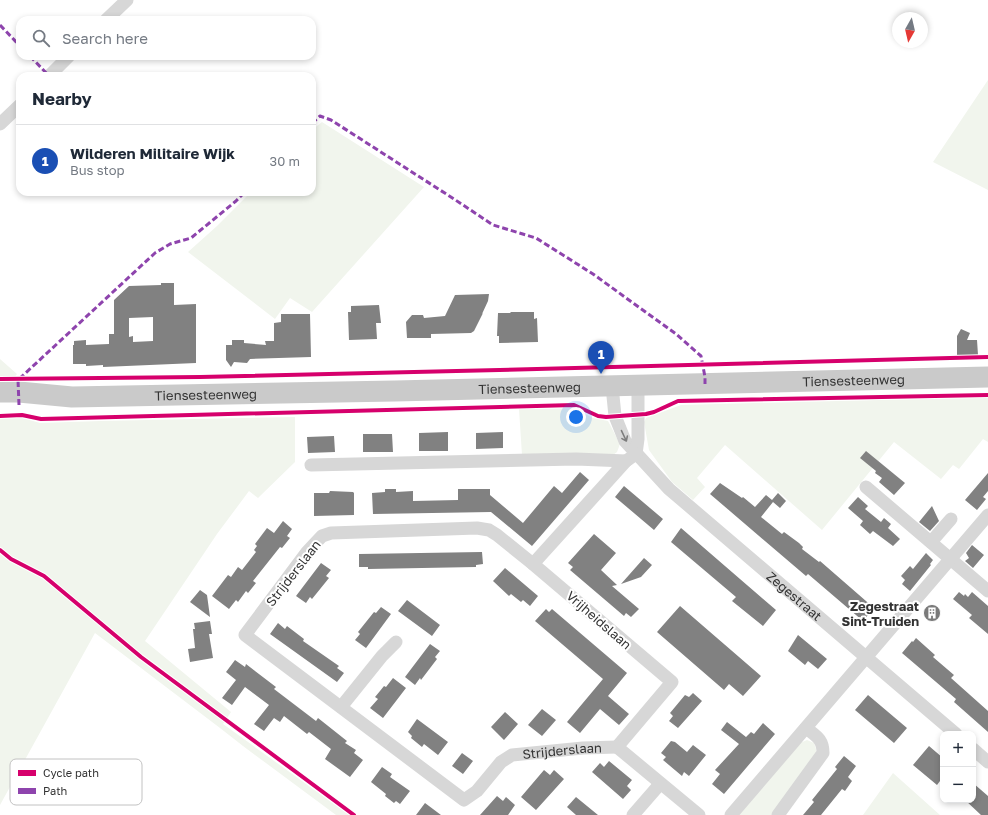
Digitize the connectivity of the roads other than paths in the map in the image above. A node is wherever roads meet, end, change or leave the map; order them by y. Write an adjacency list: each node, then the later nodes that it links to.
1 (127, 0): 2 (street)
2 (110, 16)
3 (65, 60): 4 (street)
4 (53, 72)
5 (16, 109): 6 (street)
6 (0, 124)
7 (988, 377): 8 (main road, Tiensesteenweg)
8 (638, 385): 9 (main road, Tiensesteenweg); 13 (street)
9 (612, 386): 11 (main road, Tiensesteenweg); 13 (street, Zegestraat, one-way to 13)
10 (0, 392): 11 (main road, Tiensesteenweg)
11 (72, 397): 12 (main road, Tiensesteenweg)
12 (0, 406)
13 (631, 458): 14 (street); 20 (street); 23 (street, Zegestraat)
14 (311, 465)
15 (866, 487): 18 (street)
16 (988, 515): 19 (street)
17 (951, 518): 18 (street)
18 (931, 542): 19 (street)
19 (951, 559): 21 (street); 23 (street)
20 (533, 564): 24 (street, Strijderslaan); 27 (street, Vrijheidslaan)
21 (988, 591)
22 (396, 642): 24 (street)
23 (866, 657): 25 (street); 26 (street, Zegestraat)
24 (341, 707): 27 (street, Strijderslaan)
25 (806, 728): 33 (street); 34 (street)
26 (952, 731)
27 (617, 747): 30 (street)
28 (976, 752): 29 (street)
29 (988, 762)
30 (660, 784): 31 (street); 32 (street)
31 (633, 815)
32 (699, 815)
33 (731, 815)
34 (778, 815)

